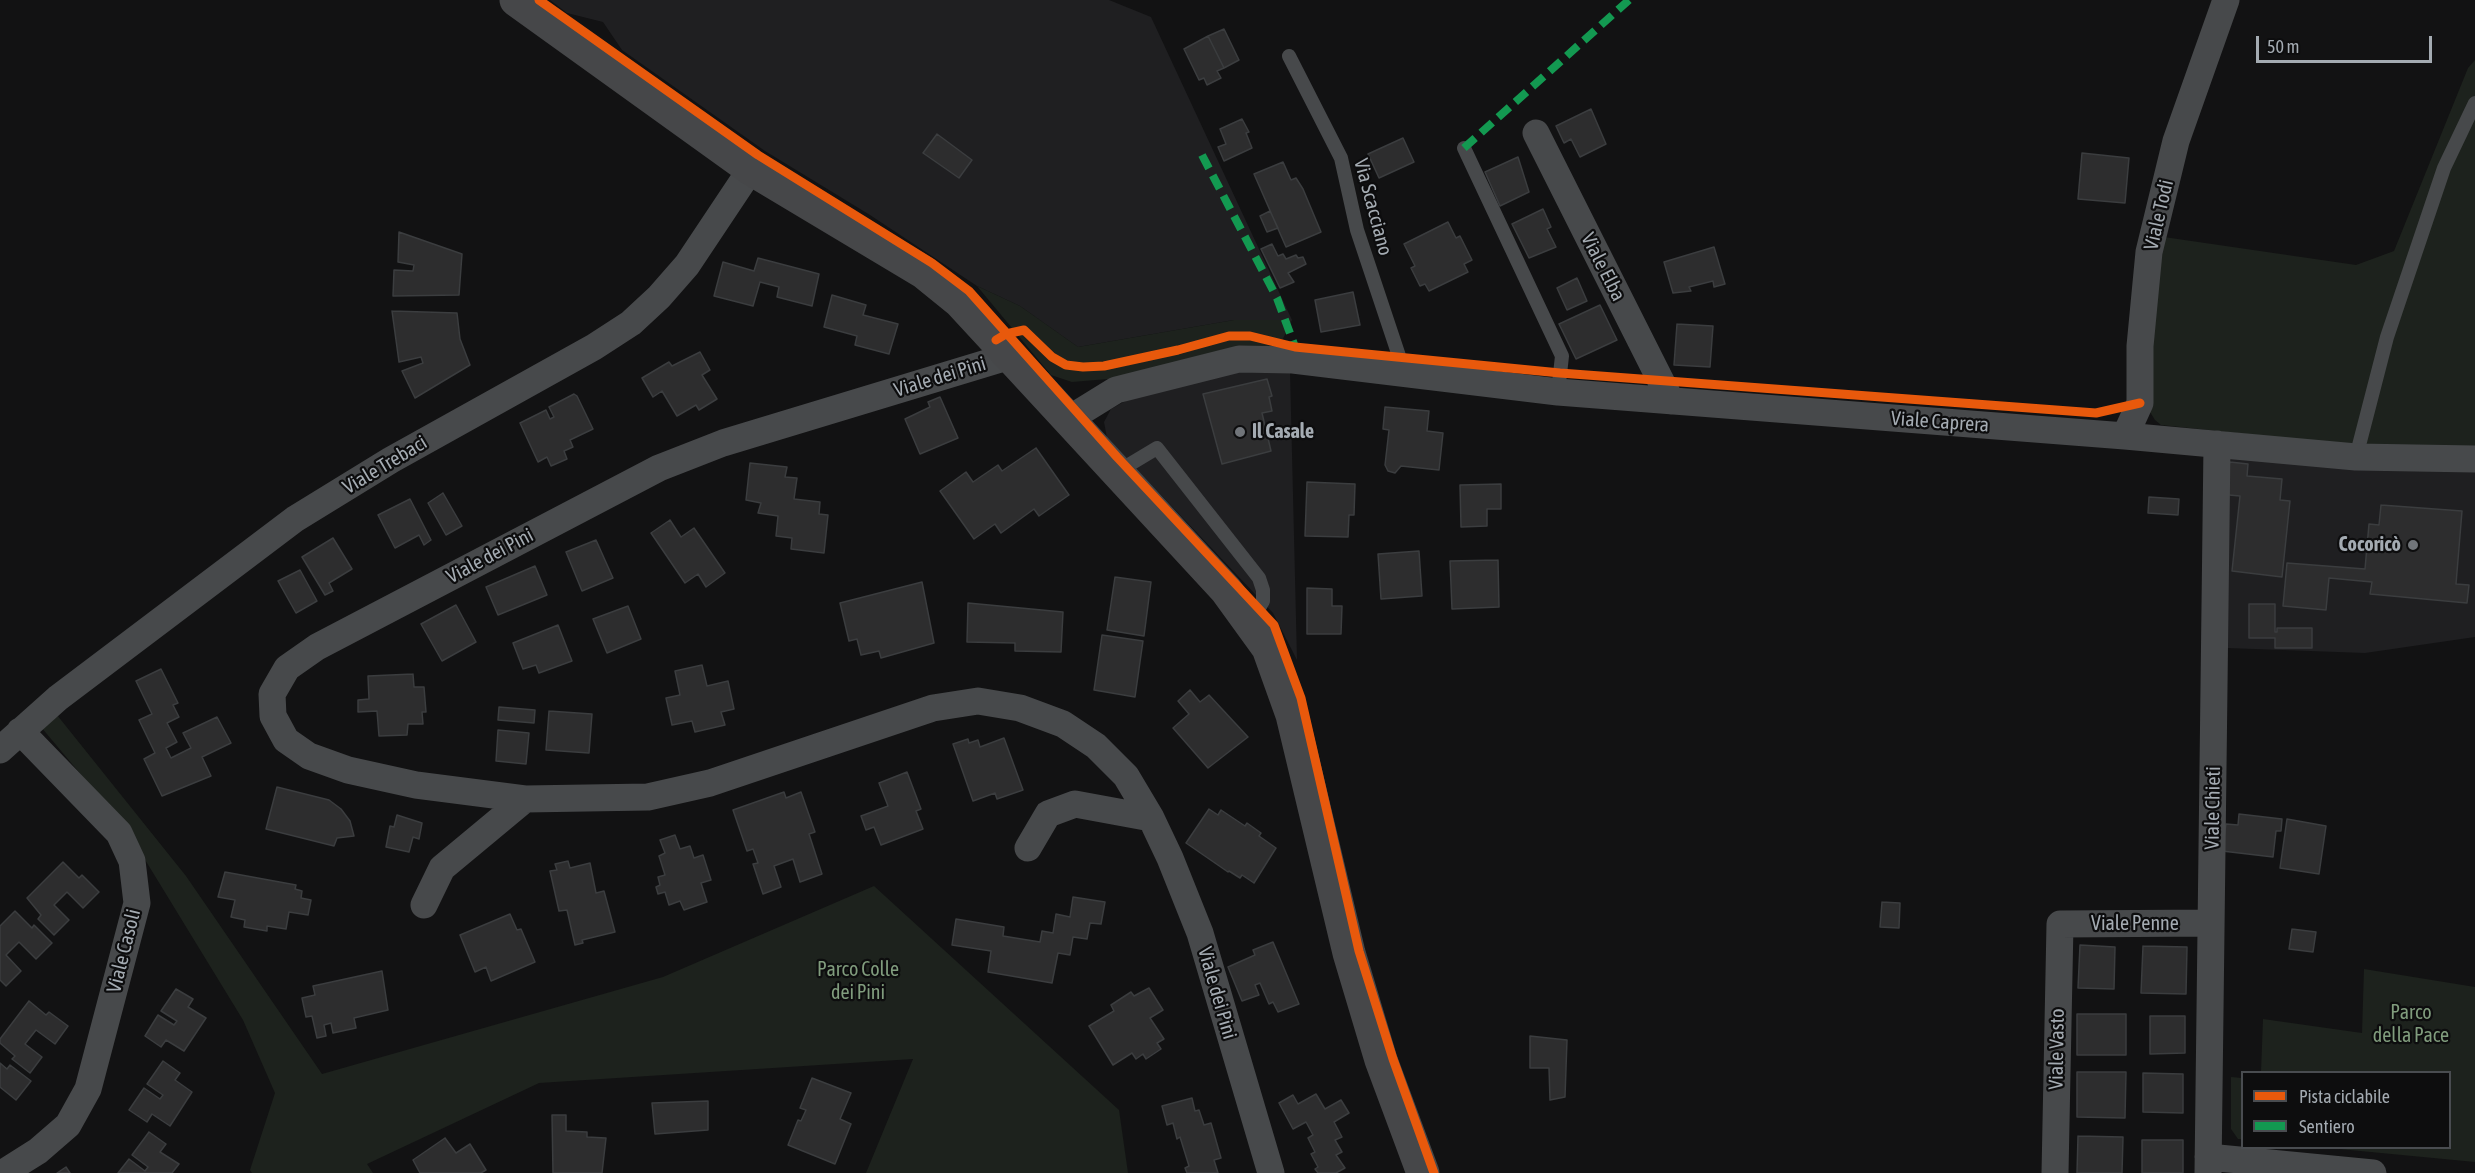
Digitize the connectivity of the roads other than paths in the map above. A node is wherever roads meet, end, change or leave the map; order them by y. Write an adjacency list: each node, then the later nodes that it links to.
1 (516, 0): 7 (street)
2 (2226, 0): 13 (street, Viale Todi)
3 (1289, 56): 9 (lane, Via Scacciano)
4 (2475, 103): 15 (lane)
5 (1536, 133): 11 (street, Viale Elba)
6 (1464, 148): 10 (lane)
7 (751, 169): 8 (street); 19 (street, Viale Trebaci)
8 (1010, 356): 12 (street); 21 (street, Viale dei Pini)
9 (1406, 374): 10 (street, Viale Caprera); 12 (street, Viale Caprera)
10 (1558, 392): 11 (street, Viale Caprera)
11 (1671, 401): 13 (street, Viale Caprera)
12 (1068, 419): 17 (street)
13 (2125, 436): 14 (street, Viale Caprera)
14 (2217, 444): 15 (street, Viale Caprera); 25 (street, Viale Chieti)
15 (2356, 457): 16 (street, Viale Caprera)
16 (2475, 459)
17 (1117, 472): 18 (street); 18 (lane)
18 (1250, 623): 30 (street)
19 (20, 731): 20 (street, Viale Trebaci); 28 (street, Viale Casoli)
20 (0, 750)
21 (525, 799): 22 (street, Viale dei Pini); 24 (street)
22 (1151, 818): 23 (street); 29 (street, Viale dei Pini)
23 (1028, 848)
24 (424, 905)
25 (2211, 923): 26 (street, Viale Penne); 27 (street, Viale Chieti)
26 (2060, 924): 31 (street, Viale Vasto)
27 (2208, 1165): 32 (street)
28 (3, 1173)
29 (1270, 1173)
30 (1423, 1173)
31 (2055, 1173)
32 (2373, 1173)

